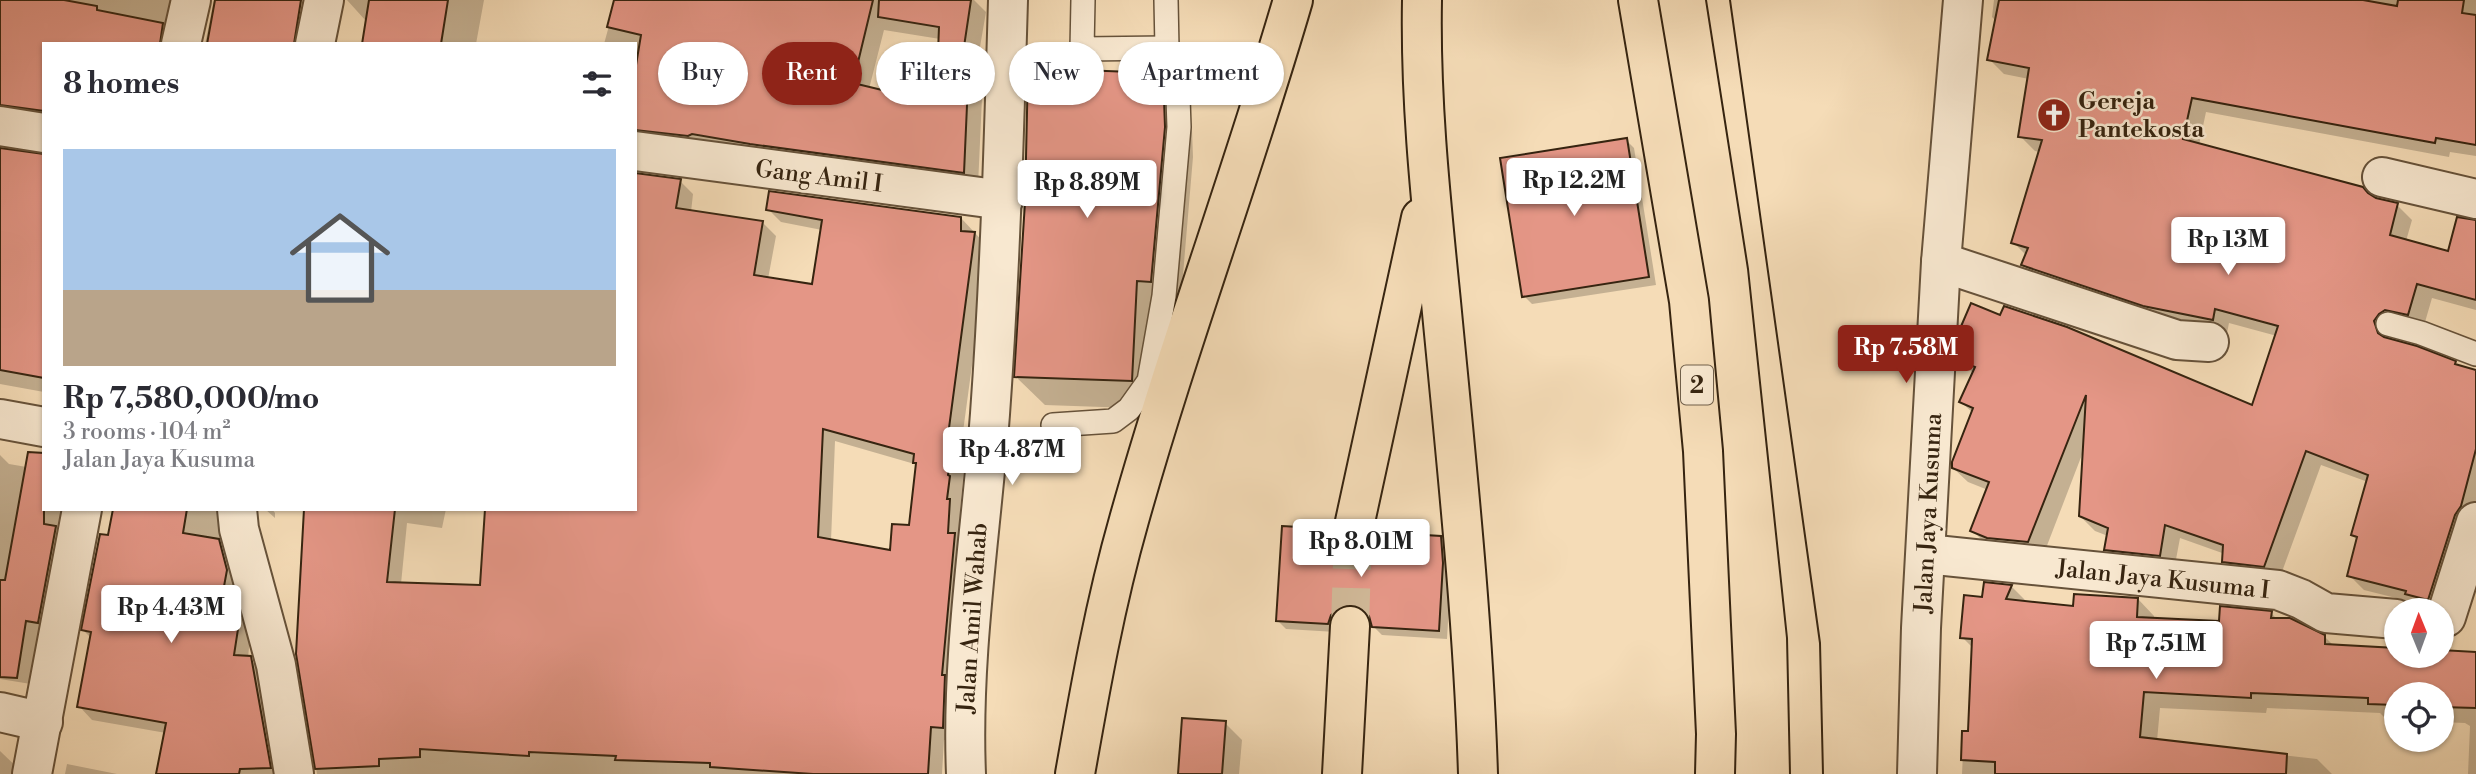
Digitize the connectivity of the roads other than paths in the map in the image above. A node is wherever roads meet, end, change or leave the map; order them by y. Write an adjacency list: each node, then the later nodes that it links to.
1 (191, 0): 10 (street)
2 (324, 0): 11 (street)
3 (1008, 0): 21 (street, Jalan Amil Wahab)
4 (1083, 0): 13 (lane)
5 (1166, 0): 12 (lane)
6 (1293, 0): 42 (highway)
7 (1422, 0): 19 (highway)
8 (1639, 0): 45 (highway, 2)
9 (1963, 0): 22 (street, Jalan Jaya Kusuma)
10 (181, 42)
11 (315, 42)
12 (1167, 42)
13 (1118, 49)
14 (1178, 105): 27 (lane)
15 (0, 126): 16 (street)
16 (42, 133)
17 (637, 151): 21 (street, Gang Amil I)
18 (2382, 177): 20 (street)
19 (1429, 182): 32 (highway); 44 (highway)
20 (2476, 199)
21 (1003, 200): 41 (street, Jalan Amil Wahab)
22 (1941, 262): 24 (street); 33 (street, Jalan Jaya Kusuma)
23 (2388, 324): 25 (lane)
24 (2208, 342)
25 (2476, 354)
26 (0, 419): 28 (street)
27 (1053, 425)
28 (42, 427)
29 (82, 511): 38 (street)
30 (237, 511): 40 (street)
31 (2476, 522): 34 (street)
32 (1353, 531)
33 (1926, 554): 35 (street, Jalan Jaya Kusuma I); 46 (street, Jalan Jaya Kusuma)
34 (2454, 617)
35 (2384, 618)
36 (1350, 626): 43 (highway)
37 (0, 712): 38 (street)
38 (43, 722): 39 (street)
39 (32, 774)
40 (294, 774)
41 (966, 774)
42 (1075, 774)
43 (1342, 774)
44 (1478, 774)
45 (1715, 774)
46 (1917, 774)

